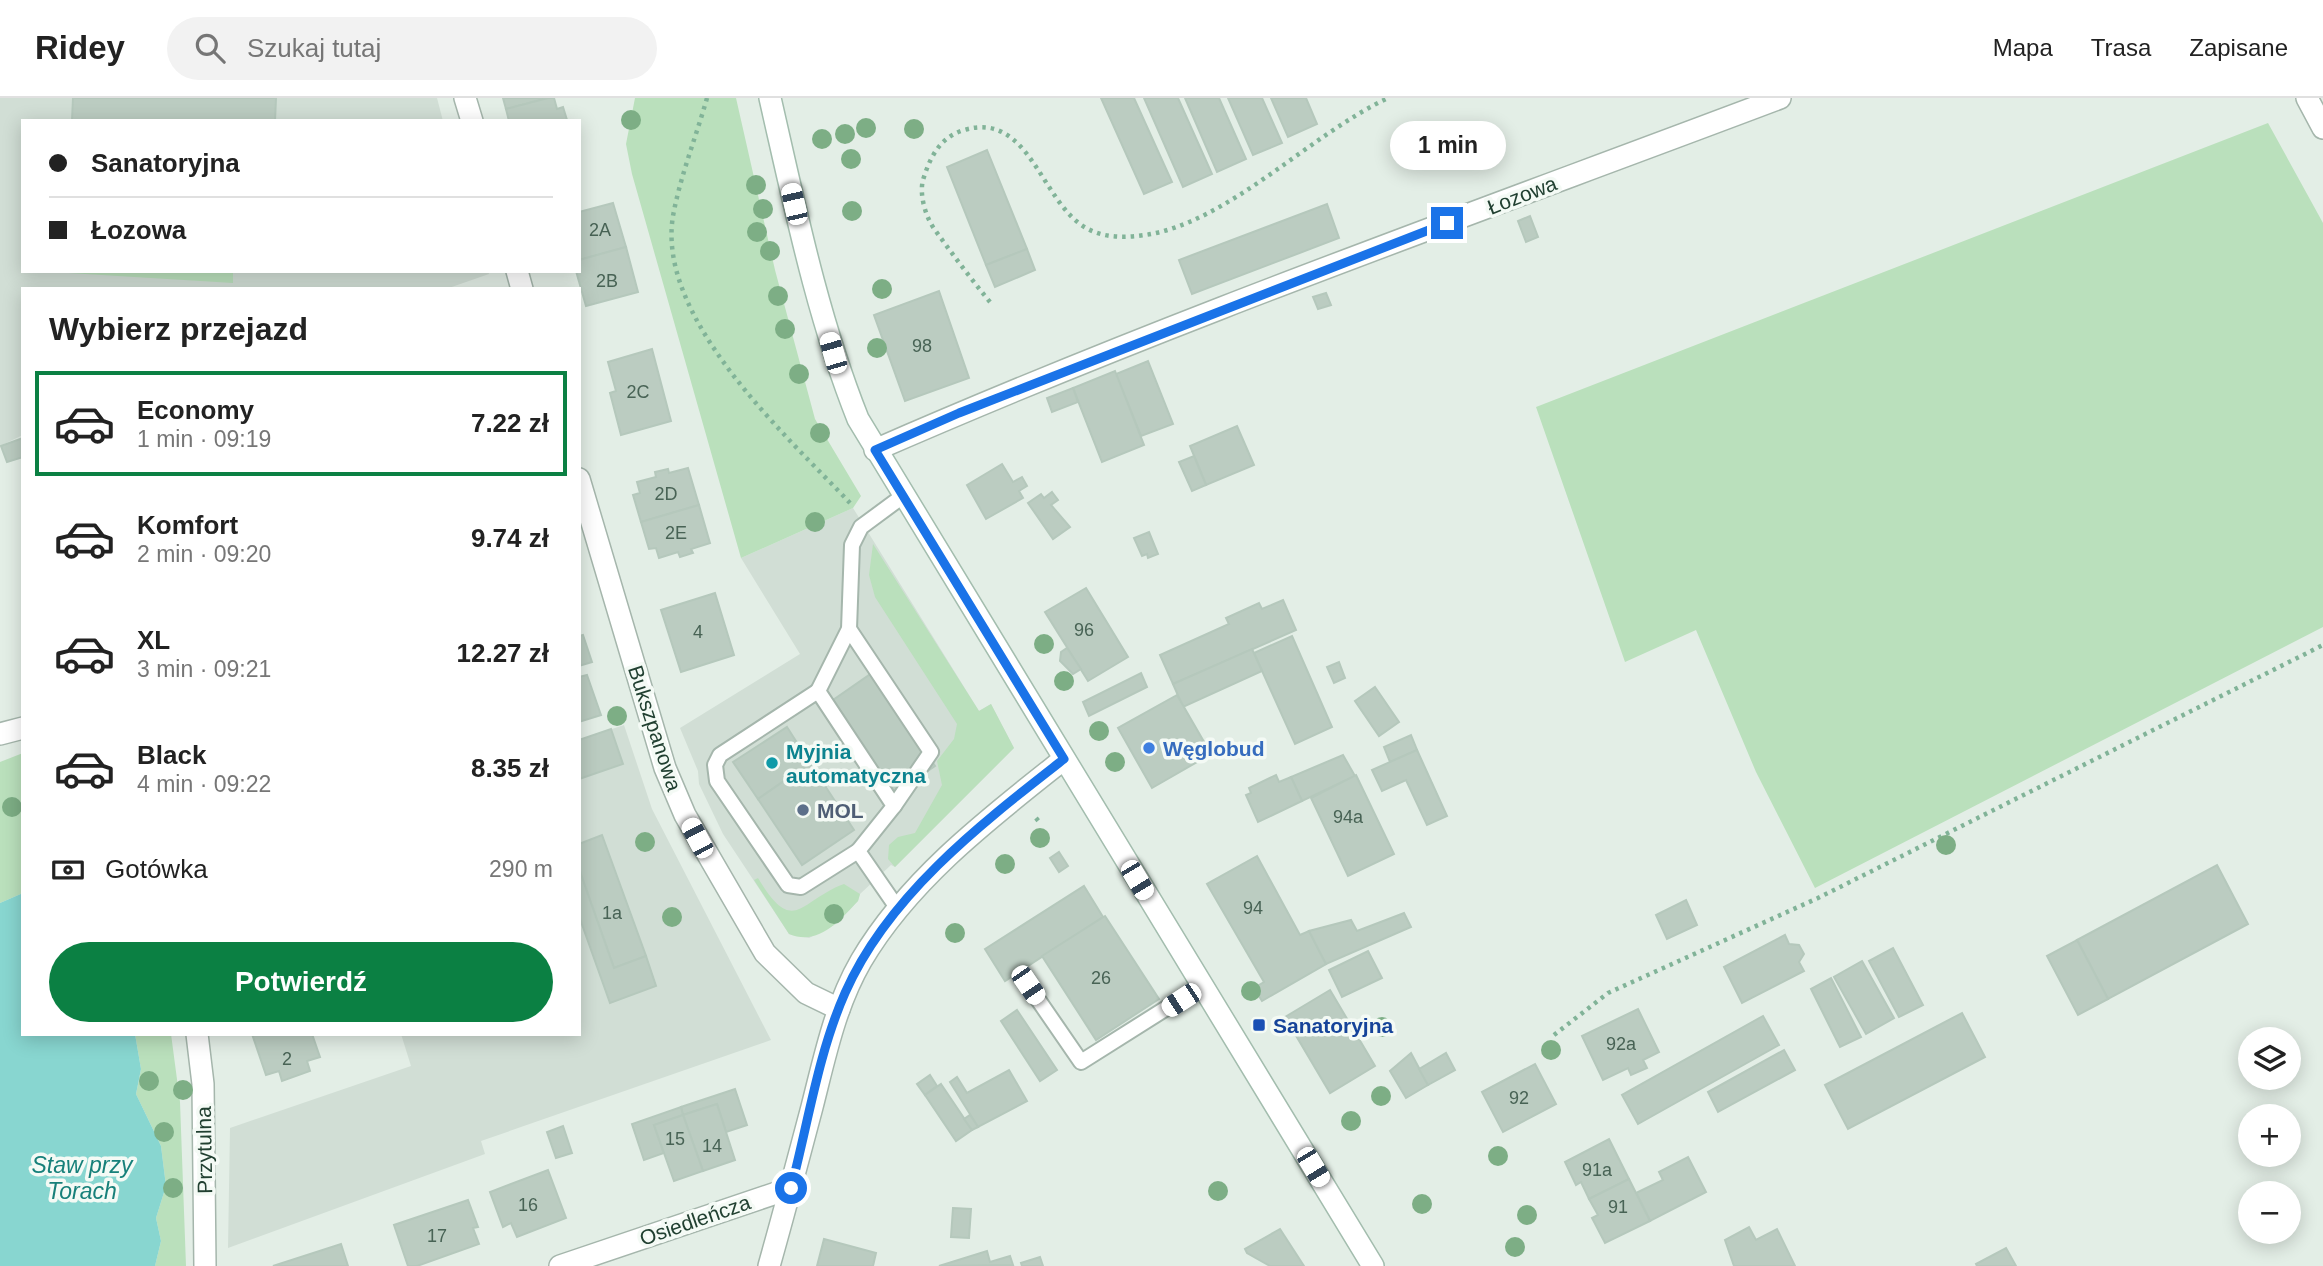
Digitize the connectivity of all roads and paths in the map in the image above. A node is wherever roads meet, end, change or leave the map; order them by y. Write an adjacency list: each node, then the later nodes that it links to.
1 (465, 98): 7 (street)
2 (707, 98): 13 (path)
3 (770, 98): 10 (street)
4 (1388, 98): 9 (path)
5 (1780, 98): 10 (street, Łozowa)
6 (2306, 98): 8 (street)
7 (471, 119)
8 (2323, 128)
9 (990, 302)
10 (875, 450): 12 (street)
11 (581, 494): 14 (street, Bukszpanowa)
12 (903, 496): 13 (lane); 20 (street)
13 (868, 522): 15 (lane)
14 (586, 530): 28 (street, Bukszpanowa)
15 (849, 629): 17 (lane); 21 (lane)
16 (2323, 645): 29 (path)
17 (818, 691): 21 (lane); 24 (lane)
18 (21, 729): 19 (street)
19 (0, 734)
20 (1064, 759): 25 (street); 27 (street)
21 (894, 806): 24 (lane)
22 (1036, 818): 23 (path)
23 (1040, 823)
24 (858, 851): 25 (lane)
25 (898, 909): 28 (street)
26 (1028, 985): 27 (lane)
27 (1203, 985): 35 (street)
28 (839, 1009): 31 (street)
29 (1554, 1035)
30 (197, 1036): 32 (street, Przytulna)
31 (791, 1188): 33 (street, Osiedleńcza); 34 (street)
32 (205, 1266)
33 (560, 1266)
34 (769, 1266)
35 (1373, 1266)

